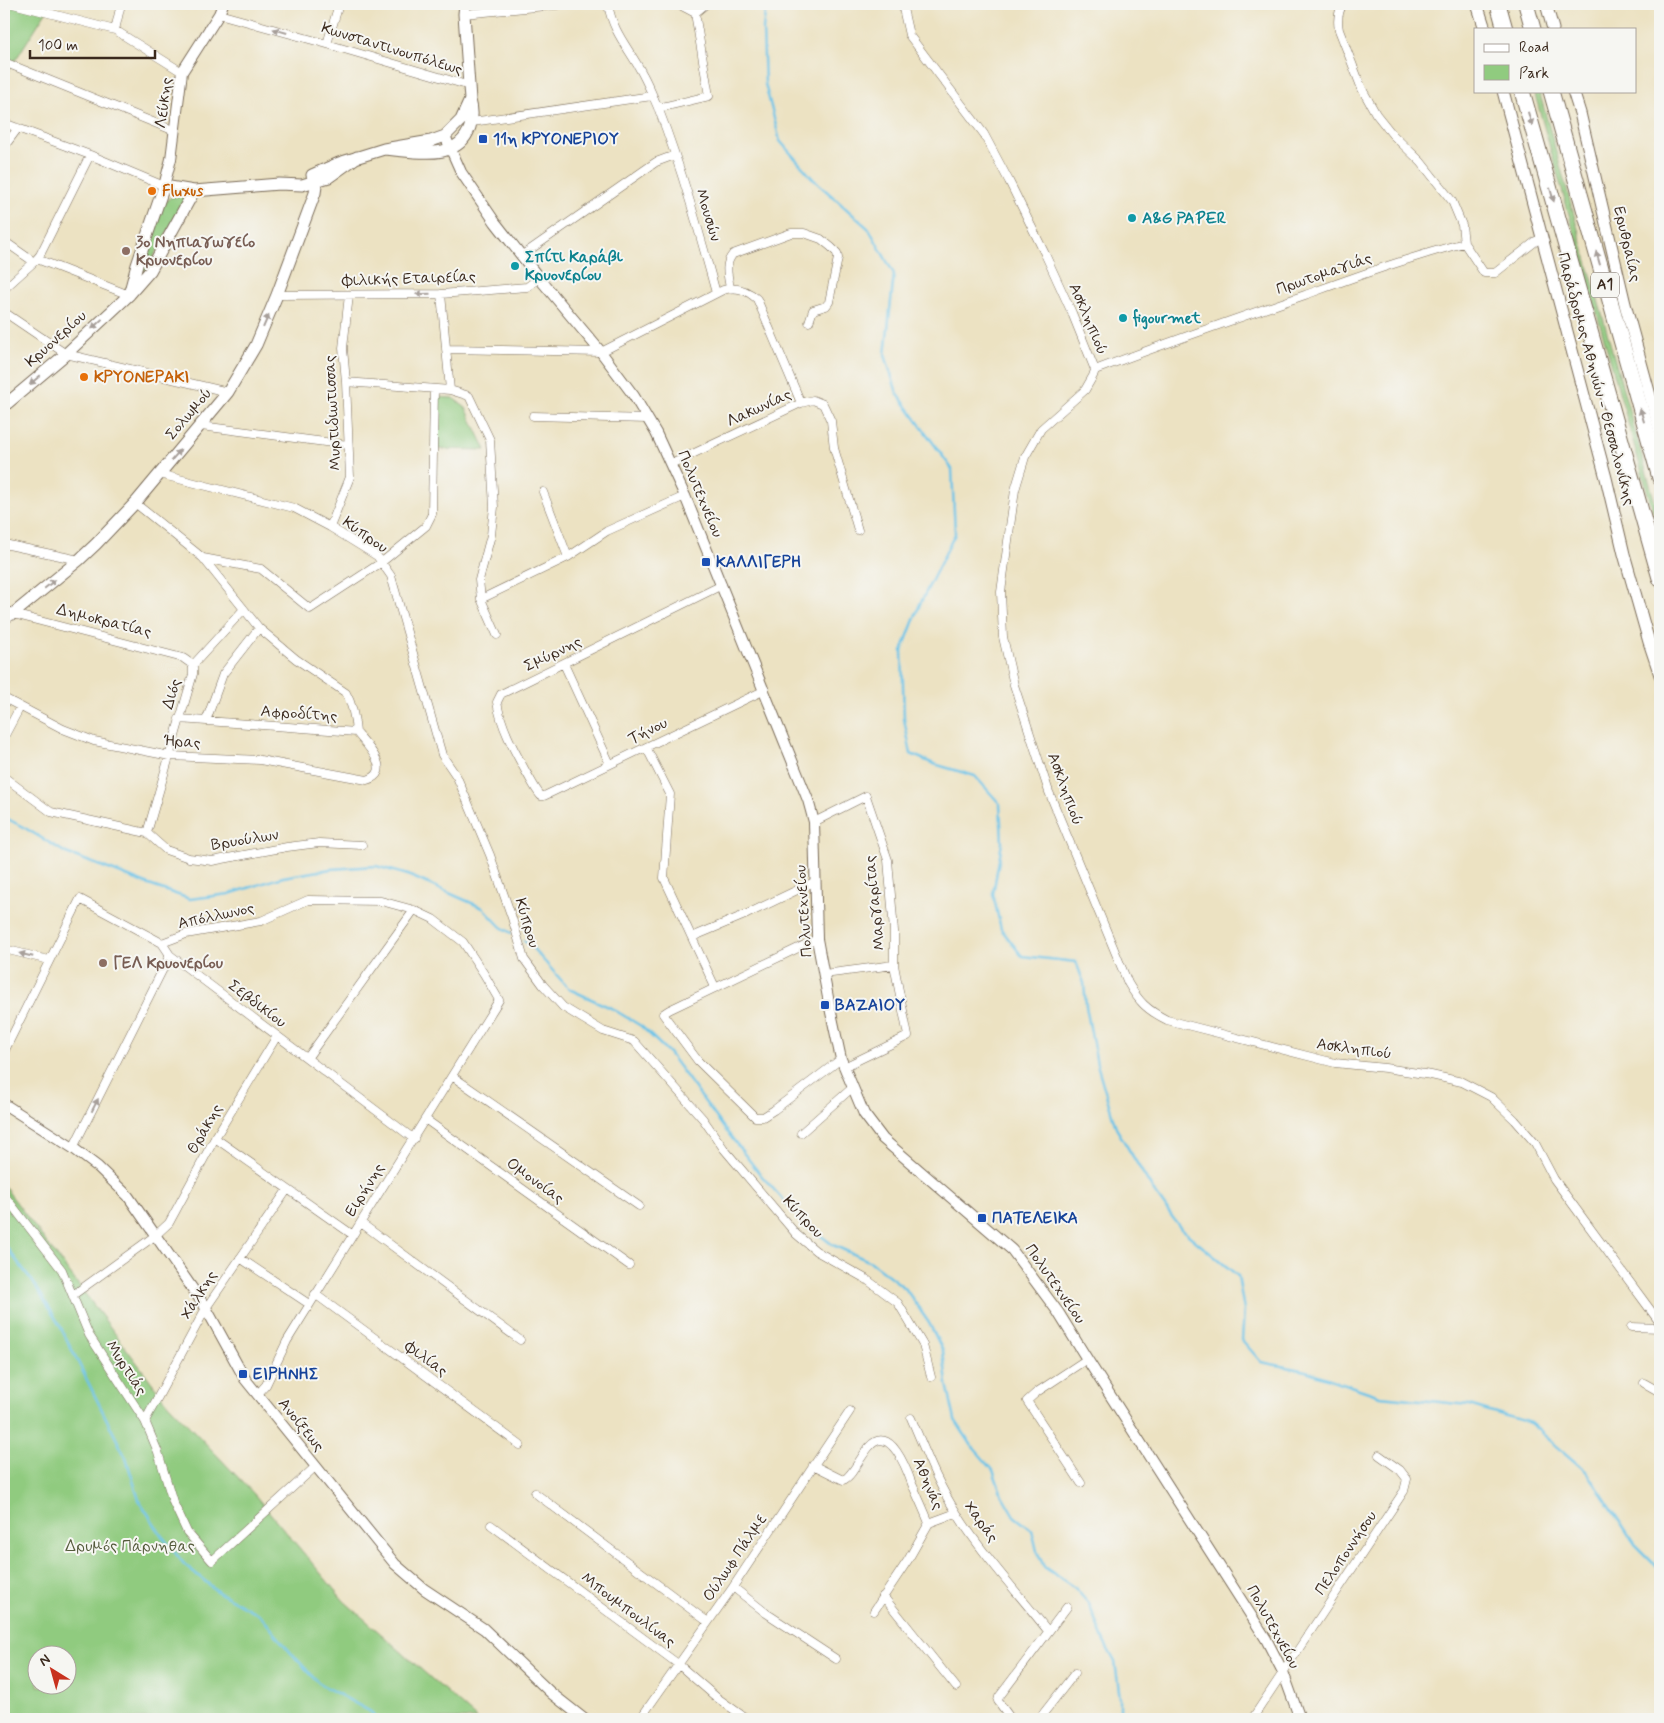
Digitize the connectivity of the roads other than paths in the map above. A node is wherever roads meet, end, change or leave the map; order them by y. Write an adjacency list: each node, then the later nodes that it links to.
1 (13, 4): 21 (street)
2 (121, 4): 21 (street)
3 (339, 4): 22 (street)
4 (566, 4): 15 (street)
5 (608, 4): 30 (street, Μουσών)
6 (678, 4): 16 (street)
7 (706, 4): 16 (street)
8 (902, 4): 64 (street, Ασκληπιού)
9 (1343, 4): 48 (street)
10 (1478, 4): 17 (main road)
11 (1498, 4): 18 (highway)
12 (1526, 4): 19 (highway)
13 (1546, 4): 20 (main road)
14 (221, 9): 22 (street, Κωνσταντινουπόλεως, one-way to 14); 24 (street, Λεύκης)
15 (465, 9): 25 (main road)
16 (695, 13): 32 (street)
17 (1485, 28)
18 (1505, 28)
19 (1533, 28)
20 (1554, 28)
21 (115, 30): 24 (street)
22 (327, 44): 25 (street, Κωνσταντινουπόλεως)
23 (4, 62): 36 (street)
24 (182, 72): 36 (street, Λεύκης)
25 (470, 86): 31 (main road)
26 (1503, 92): 46 (main road, Παράδρομος Αθηνών - Θεσσαλονίκης)
27 (1522, 92): 89 (highway, Α1, one-way to 89)
28 (1551, 92): 78 (highway, Α1, one-way to 28)
29 (1573, 92): 74 (main road, Ερυθραίας)
30 (652, 96): 32 (street, Μουσών); 33 (street)
31 (470, 100): 33 (main road); 37 (main road)
32 (658, 108): 42 (street, Μουσών)
33 (472, 122): 40 (main road)
34 (4, 124): 35 (street)
35 (18, 128): 38 (street); 41 (street)
36 (175, 131): 44 (street, Λεύκης)
37 (445, 136): 39 (main road); 40 (street, Πολυτεχνείου)
38 (4, 147)
39 (384, 149): 40 (main road); 43 (main road)
40 (452, 150): 49 (street, Πολυτεχνείου)
41 (90, 154): 44 (street); 50 (street)
42 (675, 155): 49 (street); 54 (street, Μουσών)
43 (317, 177): 45 (main road); 57 (main road, Σολωμού)
44 (164, 186): 45 (main road); 56 (main road)
45 (194, 191): 56 (main road, Κρυονερίου)
46 (1543, 238): 48 (street); 98 (main road, Παράδρομος Αθηνών - Θεσσαλονίκης)
47 (4, 241): 50 (street)
48 (1464, 243): 64 (street, Πρωτομαγιάς)
49 (521, 256): 51 (street, Πολυτεχνείου)
50 (36, 260): 53 (street); 56 (street)
51 (539, 278): 55 (street, Φιλικής Εταιρείας); 62 (street, Πολυτεχνείου)
52 (730, 288): 54 (street); 60 (street); 69 (street)
53 (4, 289)
54 (716, 293): 62 (street)
55 (441, 294): 58 (street, Φιλικής Εταιρείας, one-way to 58); 61 (street)
56 (128, 295): 63 (main road, Κρυονερίου, one-way to 63)
57 (277, 295): 58 (street, Φιλικής Εταιρείας); 68 (main road, Σολωμού, one-way to 57)
58 (349, 295): 65 (street, Μυρτιδιωτισσας)
59 (4, 312): 63 (street)
60 (809, 322)
61 (446, 349): 62 (street); 67 (street)
62 (601, 352): 72 (street, Πολυτεχνείου)
63 (66, 354): 68 (street); 70 (main road, Κρυονερίου, one-way to 70)
64 (1095, 370): 151 (street, Ασκληπιού)
65 (346, 382): 66 (street); 75 (street, Μυρτιδιωτισσας)
66 (434, 389): 67 (street); 88 (street)
67 (450, 390): 91 (street)
68 (228, 392): 73 (main road, Σολωμού)
69 (801, 403): 76 (street, Λακωνίας); 83 (street, Λακωνίας)
70 (4, 406)
71 (533, 416): 72 (street)
72 (648, 419): 76 (street, Πολυτεχνείου)
73 (201, 426): 75 (street); 77 (main road, Σολωμού, one-way to 73)
74 (1660, 432)
75 (348, 445): 82 (street, Μυρτιδιωτισσας)
76 (671, 464): 80 (street, Πολυτεχνείου)
77 (159, 474): 81 (main road, Σολωμού); 82 (street, Κύπρου)
78 (1660, 478)
79 (544, 492): 85 (street)
80 (685, 496): 85 (street); 90 (street, Πολυτεχνείου)
81 (135, 503): 86 (street); 87 (main road, Σολωμού)
82 (330, 527): 88 (street, Κύπρου)
83 (858, 530)
84 (4, 544): 87 (street)
85 (568, 557): 91 (street)
86 (203, 558): 88 (street); 92 (street)
87 (79, 560): 93 (main road, Σολωμού, one-way to 87)
88 (382, 562): 156 (street, Κύπρου)
89 (1660, 578)
90 (722, 584): 96 (street, Σμύρνης); 99 (street, Πολυτεχνείου)
91 (481, 599): 95 (street)
92 (244, 610): 94 (street); 97 (street, Διός)
93 (7, 616): 97 (street, Δημοκρατίας)
94 (259, 628): 103 (street); 104 (street)
95 (496, 635)
96 (564, 664): 108 (street); 111 (street, Σμύρνης)
97 (194, 665): 102 (street, Διός)
98 (1660, 675)
99 (765, 690): 106 (street, Τήνου); 112 (street, Πολυτεχνείου)
100 (4, 698): 101 (street, Ήρας)
101 (20, 707): 105 (street); 107 (street, Ήρας)
102 (179, 719): 103 (street, Αφροδίτης); 107 (street, Διός)
103 (206, 721): 104 (street, Αφροδίτης)
104 (356, 732): 110 (street, Αφροδίτης)
105 (4, 737)
106 (646, 747): 108 (street, Τήνου); 117 (street)
107 (170, 756): 110 (street, Ήρας); 113 (street, Διός)
108 (610, 764): 111 (street, Τήνου)
109 (4, 777): 113 (street, Βρυούλων)
110 (367, 780)
111 (544, 796)
112 (814, 822): 115 (street, Πολυτεχνείου); 123 (street, Μαργαρίτας)
113 (147, 833): 114 (street, Βρυούλων)
114 (362, 845)
115 (816, 881): 117 (street); 118 (street, Πολυτεχνείου)
116 (414, 910): 119 (street, Απόλλωνος); 126 (street, Απόλλωνος); 129 (street)
117 (692, 937): 125 (street)
118 (818, 939): 124 (street, Πολυτεχνείου); 125 (street)
119 (162, 943): 121 (street, Σεβδικίου); 122 (street, Σεβδικίου)
120 (4, 949): 122 (street, one-way to 120)
121 (170, 955): 127 (street, Σεβδικίου); 138 (street, one-way to 121)
122 (49, 960): 128 (street)
123 (894, 966): 124 (street); 130 (street, Μαργαρίτας)
124 (824, 974): 130 (street, Πολυτεχνείου)
125 (715, 987): 130 (street)
126 (499, 1000): 131 (street, Ειρήνης)
127 (277, 1036): 129 (street, Σεβδικίου); 136 (street, Θράκης)
128 (4, 1052)
129 (308, 1057): 137 (street, Σεβδικίου)
130 (843, 1063): 132 (street, Πολυτεχνείου)
131 (452, 1076): 134 (street, Ειρήνης); 141 (street)
132 (852, 1088): 135 (street); 155 (street, Πολυτεχνείου)
133 (4, 1104): 138 (street, Ανοίξεως)
134 (425, 1119): 137 (street, Ειρήνης); 146 (street, Ομονοίας)
135 (801, 1133)
136 (215, 1138): 139 (street); 143 (street, Θράκης)
137 (414, 1138): 142 (street, Ειρήνης)
138 (73, 1148): 143 (street, Ανοίξεως)
139 (287, 1190): 144 (street); 145 (street, Χάλκης)
140 (4, 1195): 148 (street, Μυρτιάς)
141 (638, 1206)
142 (361, 1223): 144 (street, Ειρήνης); 154 (street)
143 (156, 1235): 148 (street, Θράκης); 150 (street, Ανοίξεως)
144 (353, 1235): 147 (street, Ειρήνης)
145 (240, 1258): 149 (street); 150 (street, Χάλκης)
146 (629, 1265)
147 (315, 1294): 149 (street, Ειρήνης); 163 (street, Φιλίας)
148 (73, 1295): 162 (street, Μυρτιάς)
149 (309, 1304): 159 (street, Ειρήνης)
150 (206, 1308): 159 (street, Ανοίξεως); 162 (street, Χάλκης)
151 (1660, 1322)
152 (1631, 1327): 153 (street)
153 (1660, 1328)
154 (520, 1340)
155 (1086, 1360): 167 (street); 180 (street, Πολυτεχνείου)
156 (931, 1377)
157 (1644, 1383): 158 (street)
158 (1660, 1392)
159 (257, 1395): 166 (street, Ανοίξεως)
160 (850, 1411): 165 (street, Ούλωφ Πάλμε)
161 (911, 1418): 169 (street, Χαράς)
162 (145, 1421): 166 (street, Μυρτιάς)
163 (520, 1445)
164 (1379, 1455): 180 (street, Πελοποννήσου)
165 (813, 1464): 170 (street, Αθηνάς); 172 (street, Ούλωφ Πάλμε)
166 (315, 1467): 183 (street, Ανοίξεως)
167 (1082, 1483)
168 (535, 1493): 176 (street)
169 (956, 1513): 170 (street); 177 (street, Χαράς)
170 (929, 1523): 173 (street, Αθηνάς)
171 (491, 1525): 179 (street, Μπουμπουλίνας)
172 (733, 1587): 176 (street, Ούλωφ Πάλμε); 178 (street)
173 (884, 1596): 175 (street, Αθηνάς); 182 (street)
174 (1067, 1607): 177 (street)
175 (874, 1610)
176 (708, 1622): 179 (street, Ούλωφ Πάλμε)
177 (1048, 1631): 186 (street)
178 (836, 1658)
179 (678, 1664): 184 (street, Ούλωφ Πάλμε); 185 (street, Μπουμπουλίνας)
180 (1283, 1672): 188 (street); 189 (street, Πολυτεχνείου)
181 (1075, 1673): 187 (street)
182 (956, 1687)
183 (584, 1719)
184 (640, 1719)
185 (747, 1719)
186 (1011, 1719)
187 (1039, 1719)
188 (1252, 1719)
189 (1300, 1719)

